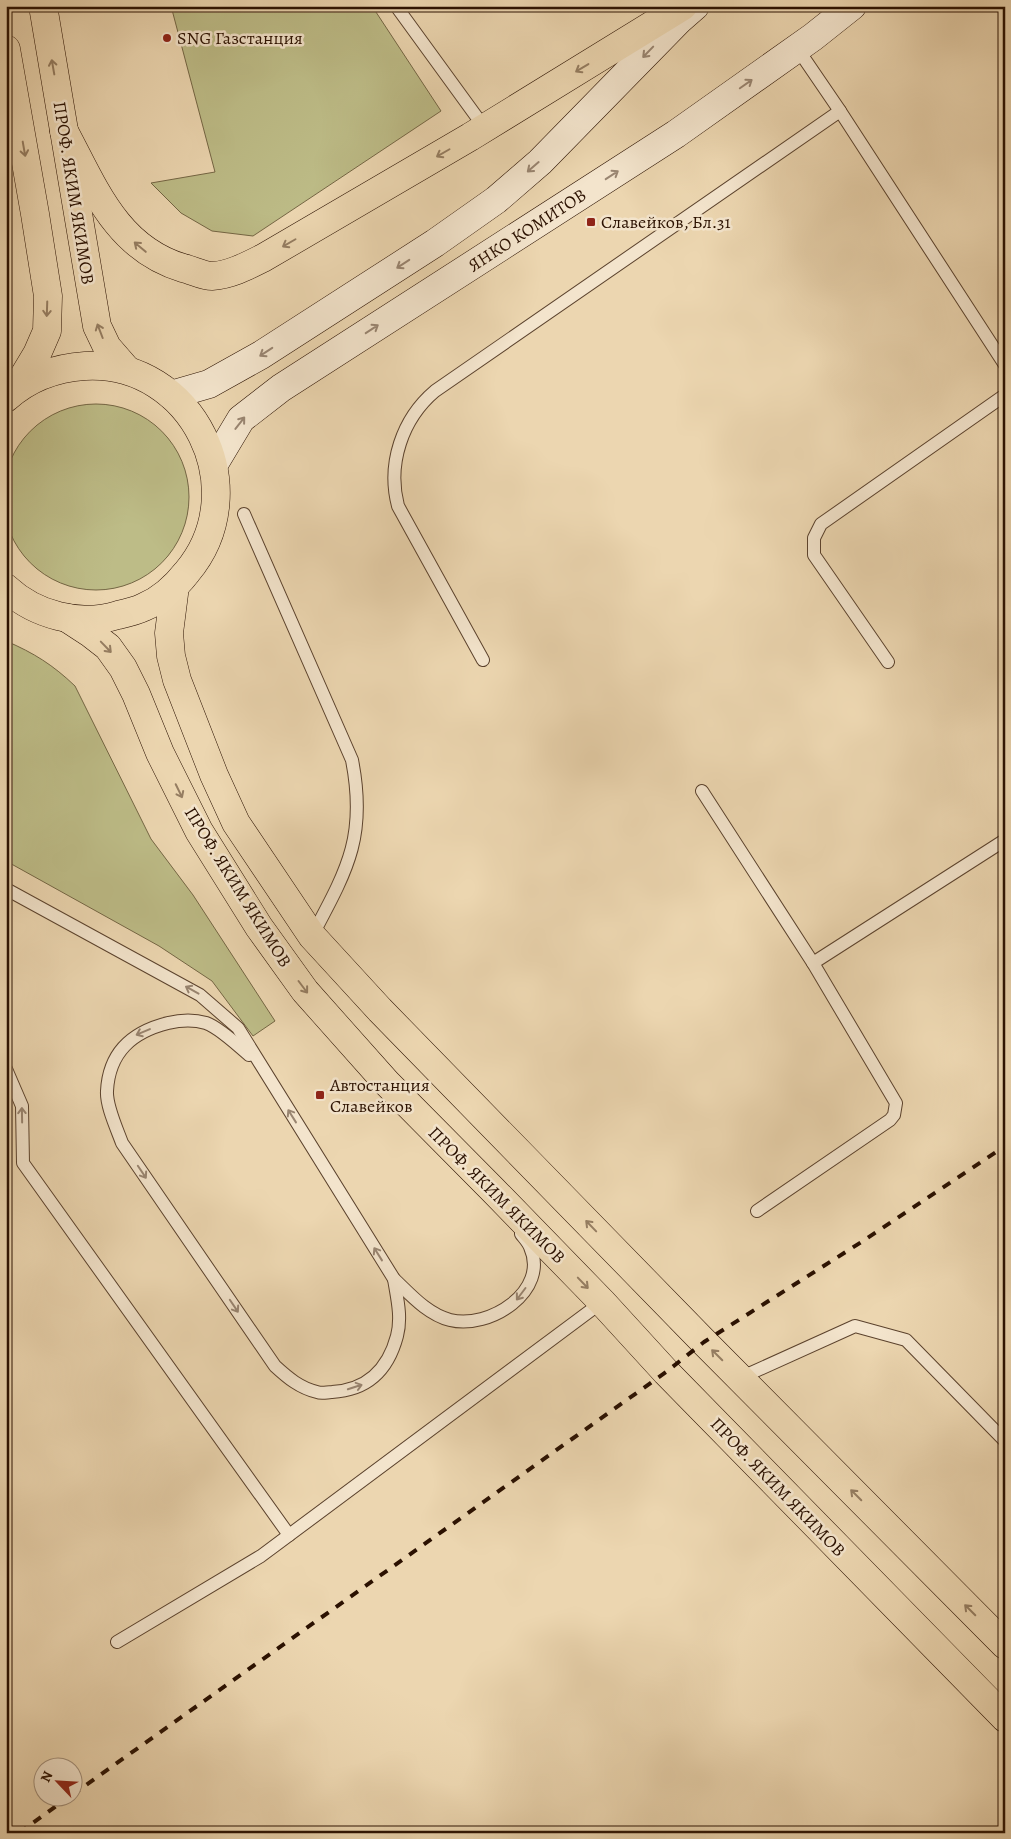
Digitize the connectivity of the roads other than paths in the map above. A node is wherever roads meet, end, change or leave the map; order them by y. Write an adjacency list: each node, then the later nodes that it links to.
1 (43, 6): 10 (highway, ПРОФ. ЯКИМ ЯКИМОВ, one-way to 1)
2 (396, 6): 9 (lane)
3 (683, 6): 9 (highway, one-way to 9)
4 (695, 6): 14 (main road, one-way to 14)
5 (852, 6): 6 (main road, ЯНКО КОМИТОВ)
6 (797, 48): 8 (lane); 16 (main road, ЯНКО КОМИТОВ, one-way to 6)
7 (6, 49): 13 (highway, one-way to 13)
8 (840, 111): 11 (lane); 21 (lane)
9 (484, 128): 10 (highway, one-way to 10)
10 (64, 130): 12 (highway, ПРОФ. ЯКИМ ЯКИМОВ, one-way to 10)
11 (1005, 365)
12 (127, 370): 13 (highway); 14 (highway)
13 (11, 393)
14 (172, 395): 16 (highway)
15 (1005, 395): 22 (lane)
16 (214, 464): 18 (highway)
17 (244, 514): 26 (lane)
18 (175, 586): 20 (highway); 26 (highway, ПРОФ. ЯКИМ ЯКИМОВ)
19 (6, 588): 20 (highway)
20 (67, 618): 30 (highway, ПРОФ. ЯКИМ ЯКИМОВ, one-way to 30)
21 (483, 660)
22 (888, 662)
23 (702, 791): 27 (lane)
24 (1005, 840): 27 (lane)
25 (6, 889): 28 (lane, one-way to 25)
26 (312, 936): 34 (highway, ПРОФ. ЯКИМ ЯКИМОВ, one-way to 26)
27 (813, 963): 31 (lane)
28 (262, 1067): 32 (lane, one-way to 28); 32 (lane, one-way to 32)
29 (6, 1069): 36 (lane, one-way to 29)
30 (493, 1190): 32 (lane, one-way to 32); 33 (highway, ПРОФ. ЯКИМ ЯКИМОВ, one-way to 33)
31 (756, 1211)
32 (394, 1279)
33 (602, 1302): 36 (lane); 39 (highway, ПРОФ. ЯКИМ ЯКИМОВ)
34 (740, 1378): 35 (lane); 38 (highway, ПРОФ. ЯКИМ ЯКИМОВ, one-way to 34)
35 (1005, 1441)
36 (289, 1535): 37 (lane)
37 (117, 1642)
38 (1005, 1645)
39 (1005, 1718)

